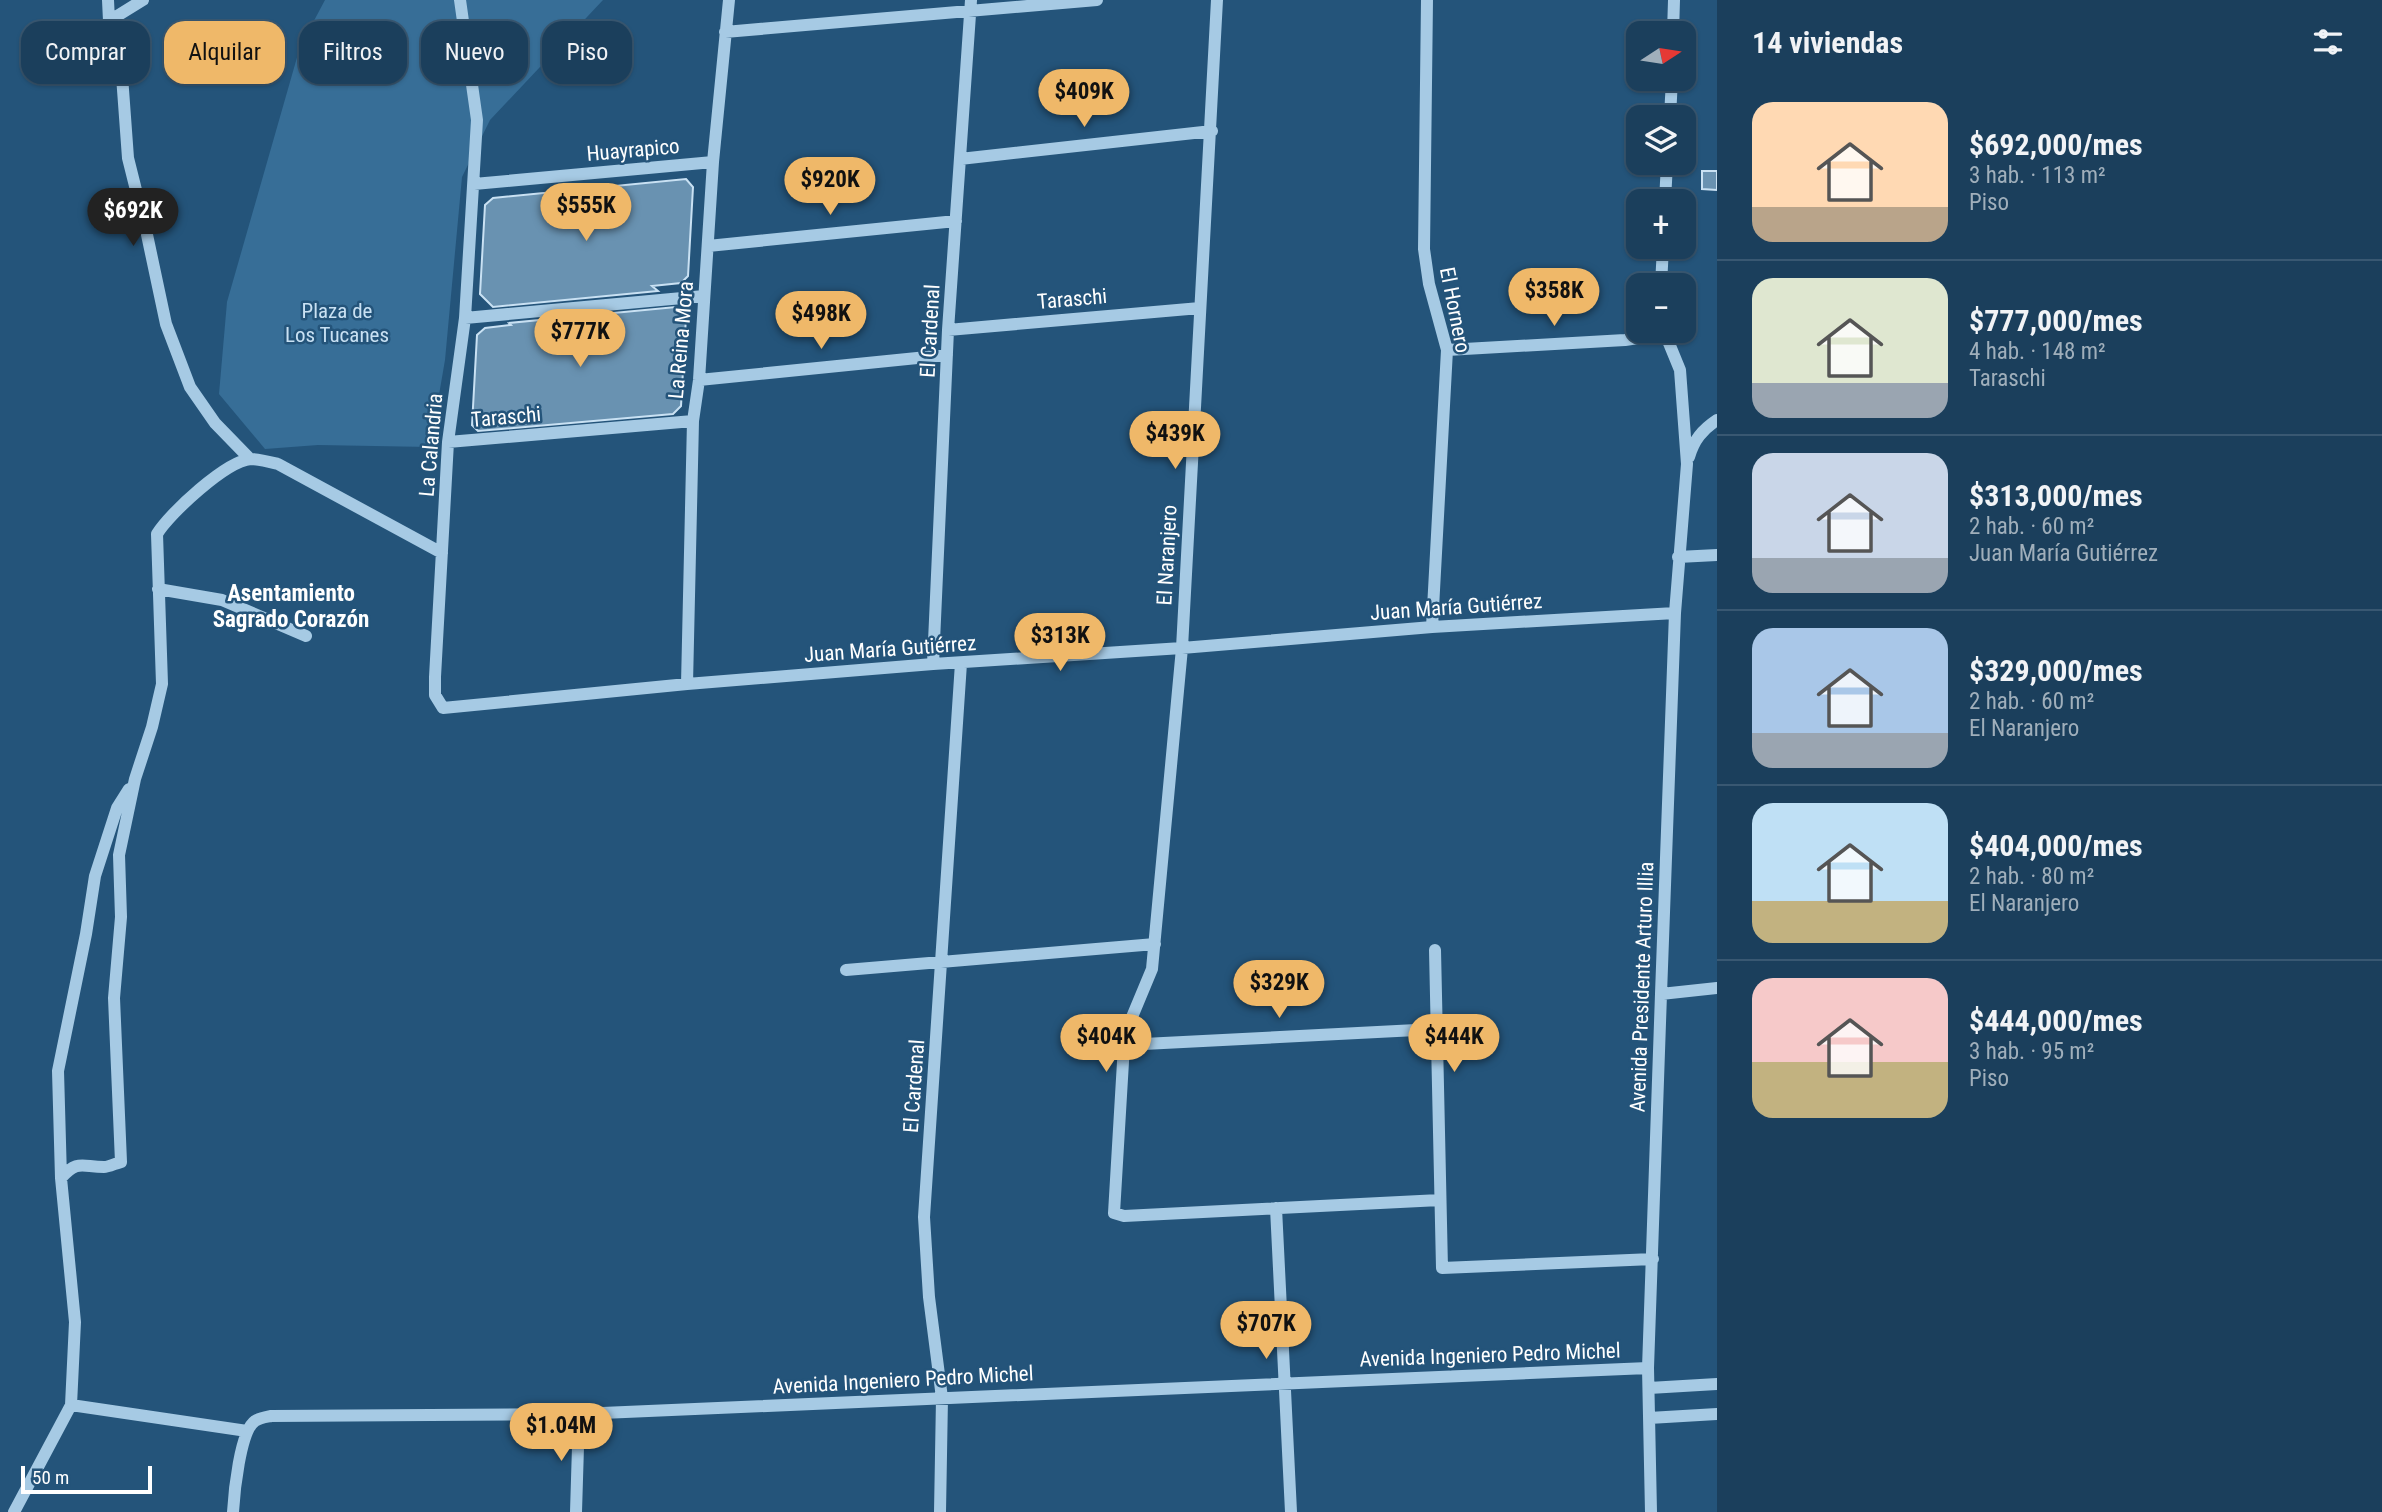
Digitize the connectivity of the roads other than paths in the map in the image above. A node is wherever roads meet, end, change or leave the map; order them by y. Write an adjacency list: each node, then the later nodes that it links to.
1 (108, 0): 10 (street)
2 (143, 0): 10 (street)
3 (460, 0): 17 (street, La Calandria)
4 (729, 0): 12 (street, La Reina Mora)
5 (1097, 0): 9 (street)
6 (1217, 0): 14 (street, El Naranjero)
7 (1427, 0): 26 (street, El Hornero)
8 (1674, 0): 11 (street)
9 (971, 6): 12 (street); 15 (street, El Cardenal)
10 (109, 21)
11 (1674, 21)
12 (725, 32): 16 (street, La Reina Mora)
13 (123, 84): 32 (street)
14 (1212, 131): 15 (street); 21 (street, El Naranjero)
15 (960, 159): 18 (street, El Cardenal)
16 (713, 162): 17 (street, Huayrapico); 19 (street, La Reina Mora)
17 (474, 184): 22 (street, La Calandria)
18 (956, 221): 19 (street); 23 (street, El Cardenal)
19 (708, 246): 20 (street, La Reina Mora)
20 (704, 296): 22 (street); 28 (street, La Reina Mora)
21 (1200, 308): 23 (street, Taraschi); 41 (street, El Naranjero)
22 (465, 318): 31 (street, La Calandria)
23 (948, 330): 27 (street, El Cardenal)
24 (1626, 340): 26 (street)
25 (1669, 343): 33 (street)
26 (1447, 350): 39 (street, El Hornero)
27 (947, 355): 28 (street); 43 (street, El Cardenal)
28 (699, 380): 30 (street, La Reina Mora)
29 (1717, 420): 33 (street)
30 (693, 421): 31 (street, Taraschi); 44 (street, La Reina Mora)
31 (448, 442): 34 (street, La Calandria)
32 (250, 459): 34 (street); 37 (street)
33 (1687, 464): 36 (street, Avenida Presidente Arturo Illia)
34 (442, 553): 45 (street, La Calandria)
35 (1717, 555): 36 (street)
36 (1678, 557): 38 (street, Avenida Presidente Arturo Illia)
37 (158, 589): 40 (street); 46 (street)
38 (1675, 613): 39 (street, Juan María Gutiérrez); 52 (street, Avenida Presidente Arturo Illia)
39 (1432, 627): 41 (street, Juan María Gutiérrez)
40 (306, 636)
41 (1182, 648): 42 (street, Juan María Gutiérrez); 47 (street, El Naranjero)
42 (961, 663): 43 (street, Juan María Gutiérrez); 49 (street, El Cardenal)
43 (933, 664): 44 (street, Juan María Gutiérrez)
44 (687, 684): 45 (street, Juan María Gutiérrez)
45 (443, 708)
46 (135, 779): 55 (street); 55 (street)
47 (1155, 944): 49 (street); 54 (street, El Naranjero)
48 (1435, 950): 53 (street)
49 (943, 961): 50 (street); 63 (street, El Cardenal)
50 (846, 970)
51 (1717, 988): 52 (street)
52 (1661, 994): 58 (street, Avenida Presidente Arturo Illia)
53 (1436, 1029): 54 (street); 56 (street)
54 (1124, 1045): 57 (street, El Naranjero)
55 (61, 1178): 64 (street)
56 (1440, 1200): 57 (street); 58 (street)
57 (1276, 1208): 60 (street)
58 (1653, 1259): 59 (street, Avenida Presidente Arturo Illia)
59 (1648, 1368): 60 (street, Avenida Ingeniero Pedro Michel); 62 (street, Avenida Presidente Arturo Illia)
60 (1284, 1382): 63 (street, Avenida Ingeniero Pedro Michel); 73 (street)
61 (1717, 1384): 62 (street)
62 (1649, 1388): 67 (street, Avenida Presidente Arturo Illia)
63 (942, 1398): 65 (street, Avenida Ingeniero Pedro Michel); 72 (street, El Cardenal)
64 (71, 1405): 68 (street); 69 (street)
65 (579, 1414): 68 (street, Avenida Ingeniero Pedro Michel); 71 (street)
66 (1717, 1414): 67 (street)
67 (1649, 1418): 74 (street, Avenida Presidente Arturo Illia)
68 (247, 1431): 70 (street)
69 (14, 1512)
70 (233, 1512)
71 (576, 1512)
72 (940, 1512)
73 (1291, 1512)
74 (1651, 1512)

